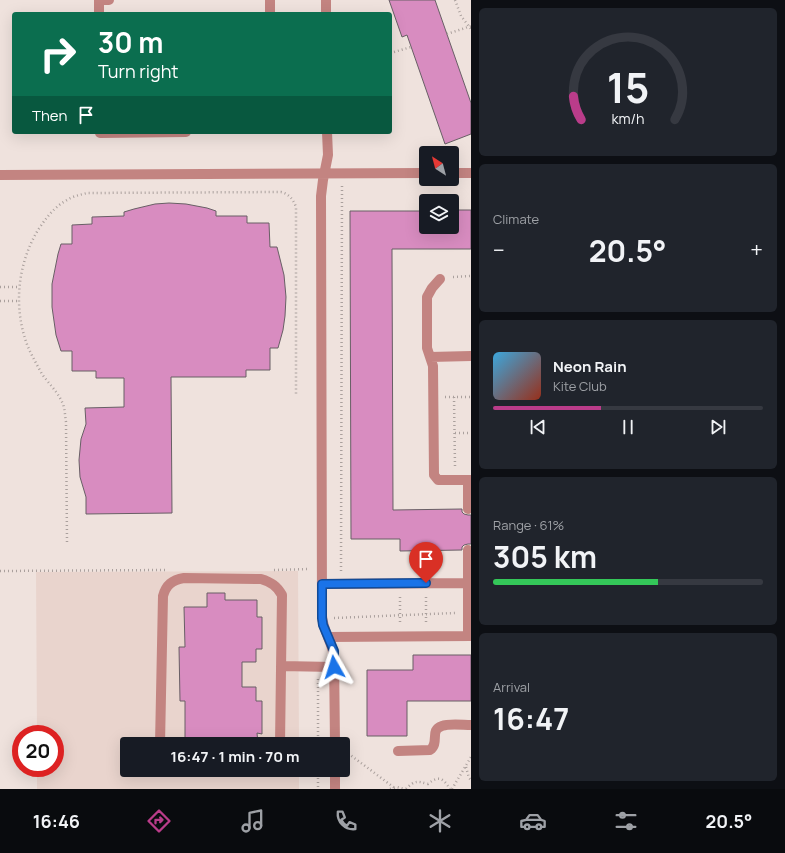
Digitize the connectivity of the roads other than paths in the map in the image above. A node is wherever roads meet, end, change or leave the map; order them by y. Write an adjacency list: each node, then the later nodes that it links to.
1 (109, 0): 4 (lane)
2 (270, 0): 5 (lane)
3 (326, 0): 6 (lane)
4 (99, 12)
5 (270, 12)
6 (326, 12)
7 (328, 134): 11 (lane)
8 (419, 173): 11 (lane)
9 (459, 173): 10 (lane)
10 (471, 173)
11 (324, 174): 12 (lane); 20 (lane)
12 (0, 175)
13 (440, 279): 15 (lane)
14 (471, 356): 15 (lane)
15 (430, 357): 16 (lane)
16 (469, 480): 17 (lane)
17 (468, 509)
18 (468, 550): 19 (lane)
19 (470, 583): 20 (lane); 21 (lane)
20 (322, 584): 22 (lane)
21 (470, 636): 22 (lane)
22 (328, 637): 24 (lane)
23 (281, 666): 24 (lane); 26 (lane); 27 (lane)
24 (334, 667): 28 (lane)
25 (471, 725): 29 (lane)
26 (160, 737)
27 (280, 737)
28 (335, 737)
29 (398, 751)
30 (335, 777): 31 (lane)
31 (335, 789)

